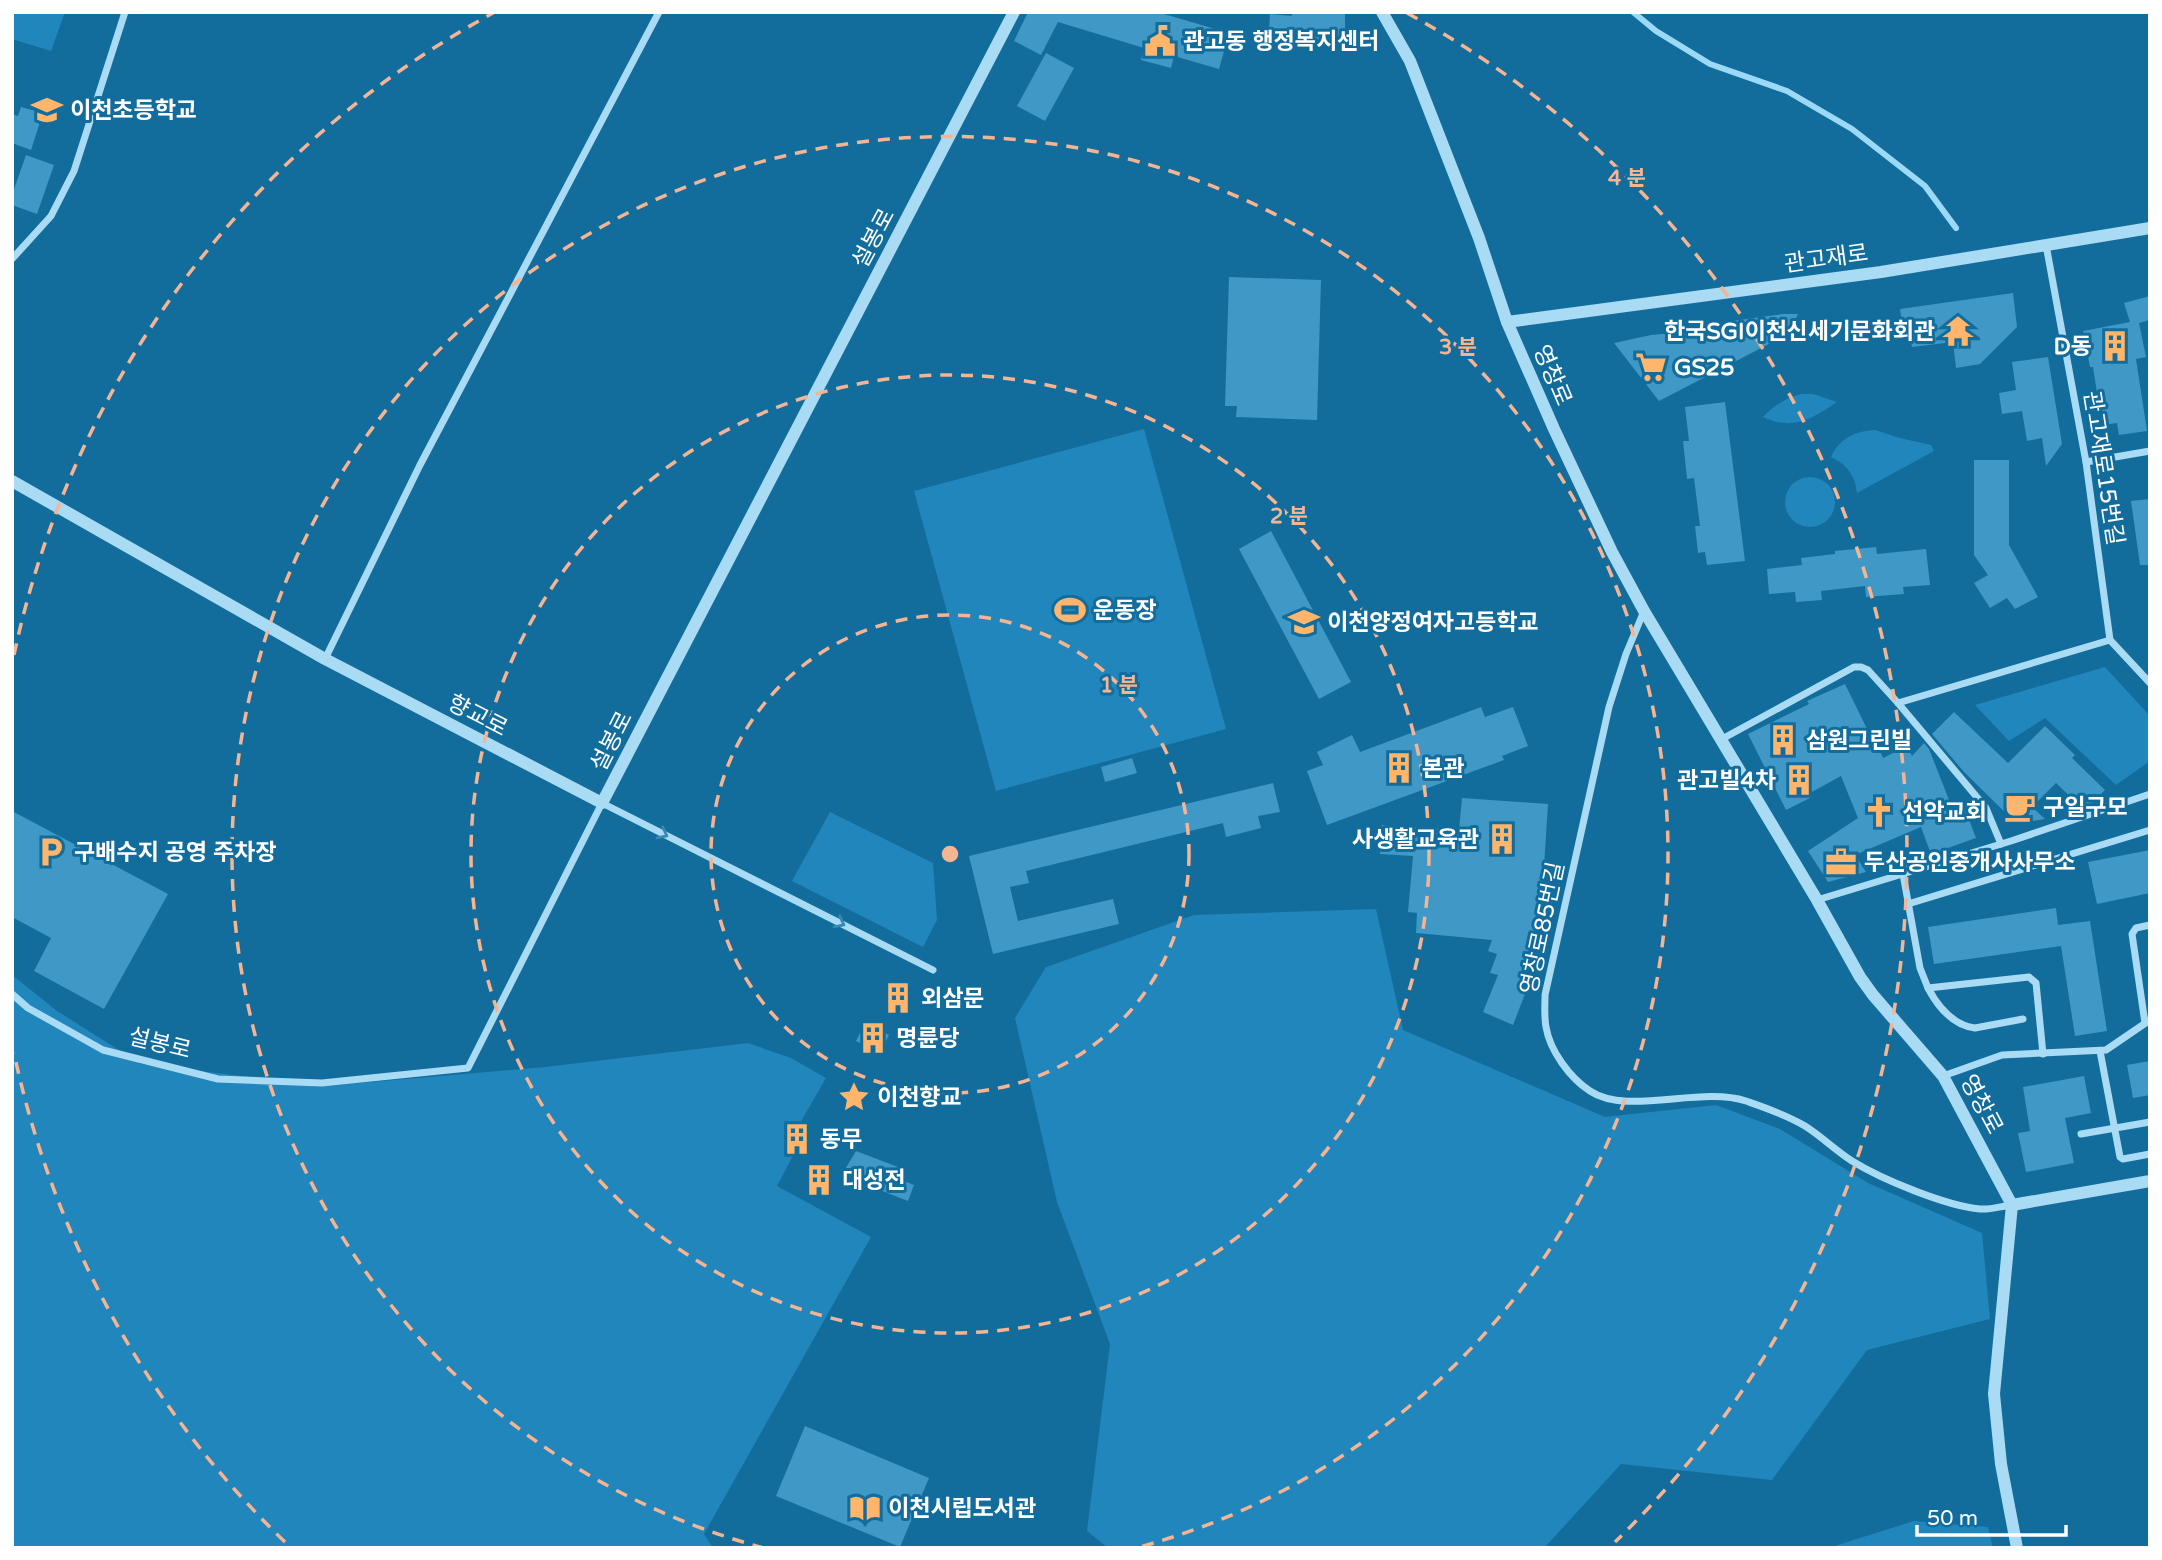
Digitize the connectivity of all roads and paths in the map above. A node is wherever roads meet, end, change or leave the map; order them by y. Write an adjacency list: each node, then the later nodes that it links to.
1 (125, 12): 7 (street)
2 (659, 12): 14 (street)
3 (1014, 12): 19 (street, 설봉로)
4 (1382, 12): 8 (street, 영창로)
5 (2150, 228): 6 (street, 관고재로)
6 (2046, 245): 8 (street, 관고재로); 10 (street, 관고재로15번길)
7 (12, 259)
8 (1507, 322): 12 (street, 영창로)
9 (2150, 451): 10 (street)
10 (2086, 462): 13 (street, 관고재로15번길)
11 (12, 481): 14 (street, 향교로)
12 (1644, 611): 17 (street, 영창로); 39 (street, 영창로85번길)
13 (2110, 640): 15 (street); 16 (street)
14 (325, 659): 19 (street, 향교로)
15 (2150, 683)
16 (1898, 703): 17 (street); 21 (street)
17 (1721, 739): 23 (street, 영창로)
18 (2150, 794): 21 (street)
19 (602, 803): 26 (street, 향교로, one-way to 26); 28 (street, 설봉로)
20 (2150, 830): 24 (street)
21 (2001, 844): 22 (street)
22 (1903, 874): 23 (street); 24 (street)
23 (1817, 900): 33 (street, 영창로)
24 (1908, 904): 27 (street)
25 (2150, 925): 30 (street)
26 (933, 970)
27 (1928, 988): 29 (street); 32 (street)
28 (12, 994)
29 (2023, 1019)
30 (2147, 1022): 31 (street)
31 (2101, 1051): 32 (street); 35 (street)
32 (2043, 1054): 33 (street)
33 (1943, 1076): 39 (street, 영창로)
34 (2150, 1122): 35 (street)
35 (2114, 1128): 36 (street); 37 (street)
36 (2081, 1134)
37 (2150, 1154)
38 (2150, 1181): 39 (street)
39 (2012, 1205): 40 (street)
40 (2017, 1548)

